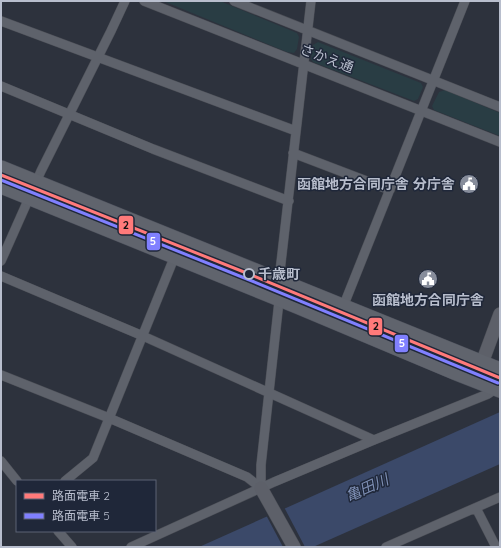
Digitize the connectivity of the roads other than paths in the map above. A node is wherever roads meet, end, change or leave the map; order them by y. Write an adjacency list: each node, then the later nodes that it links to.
1 (125, 1): 8 (street)
2 (144, 1): 9 (street, さかえ通)
3 (234, 1): 7 (street, さかえ通)
4 (311, 1): 7 (street)
5 (465, 1): 10 (street)
6 (1, 21): 8 (street)
7 (308, 30): 9 (street); 10 (street, さかえ通)
8 (98, 58): 14 (street); 15 (street)
9 (303, 63): 13 (street, さかえ通); 15 (street)
10 (433, 81): 12 (street, さかえ通); 13 (street)
11 (1, 86): 14 (street)
12 (500, 107)
13 (421, 111): 16 (street, さかえ通); 21 (street)
14 (70, 114): 19 (street); 23 (street)
15 (296, 131): 17 (street)
16 (500, 142)
17 (293, 153): 21 (street); 23 (street)
18 (1, 168): 19 (main road)
19 (36, 182): 22 (street); 24 (main road)
20 (1, 186): 22 (main road)
21 (390, 190): 30 (street)
22 (30, 197): 25 (main road); 26 (street)
23 (289, 201): 28 (street)
24 (182, 241): 25 (street); 28 (main road)
25 (175, 256): 29 (main road); 32 (street)
26 (1, 261)
27 (1, 276): 32 (street)
28 (279, 280): 29 (street); 30 (main road)
29 (278, 299): 36 (main road); 37 (street)
30 (343, 307): 33 (main road)
31 (500, 314): 33 (street)
32 (143, 336): 37 (street); 38 (street)
33 (482, 363): 34 (main road); 36 (street)
34 (500, 370)
35 (1, 375): 38 (street)
36 (499, 388): 39 (street)
37 (269, 393): 39 (street); 43 (street)
38 (109, 418): 42 (street); 43 (street)
39 (374, 440): 43 (street)
40 (1, 461): 41 (street)
41 (16, 480)
42 (66, 480)
43 (261, 488): 48 (street); 49 (street)
44 (500, 497): 45 (street)
45 (476, 508): 50 (street); 51 (street)
46 (59, 532): 47 (street)
47 (72, 547)
48 (131, 547)
49 (294, 547)
50 (386, 547)
51 (496, 547)

